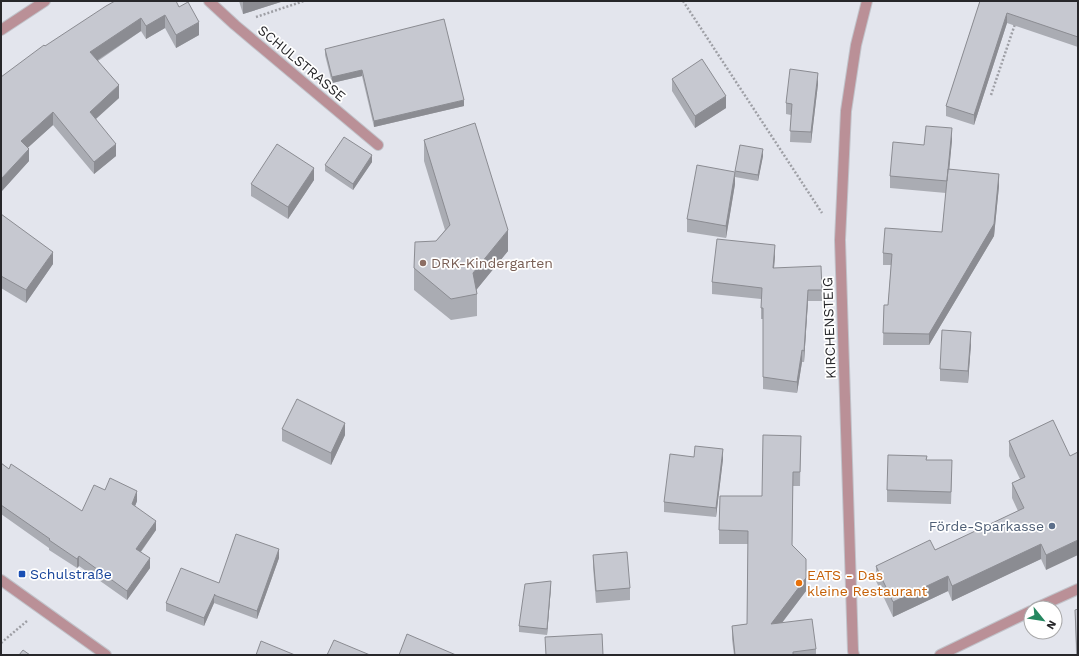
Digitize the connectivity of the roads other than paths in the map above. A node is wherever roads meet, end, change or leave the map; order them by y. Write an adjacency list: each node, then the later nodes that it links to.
1 (45, 1): 4 (street)
2 (209, 1): 5 (street, SCHULSTRASSE)
3 (867, 1): 11 (street, KIRCHENSTEIG)
4 (1, 30)
5 (378, 145)
6 (1, 580): 10 (street)
7 (1078, 589): 8 (street)
8 (1054, 600)
9 (1023, 615): 12 (street)
10 (106, 655)
11 (854, 655)
12 (940, 655)

